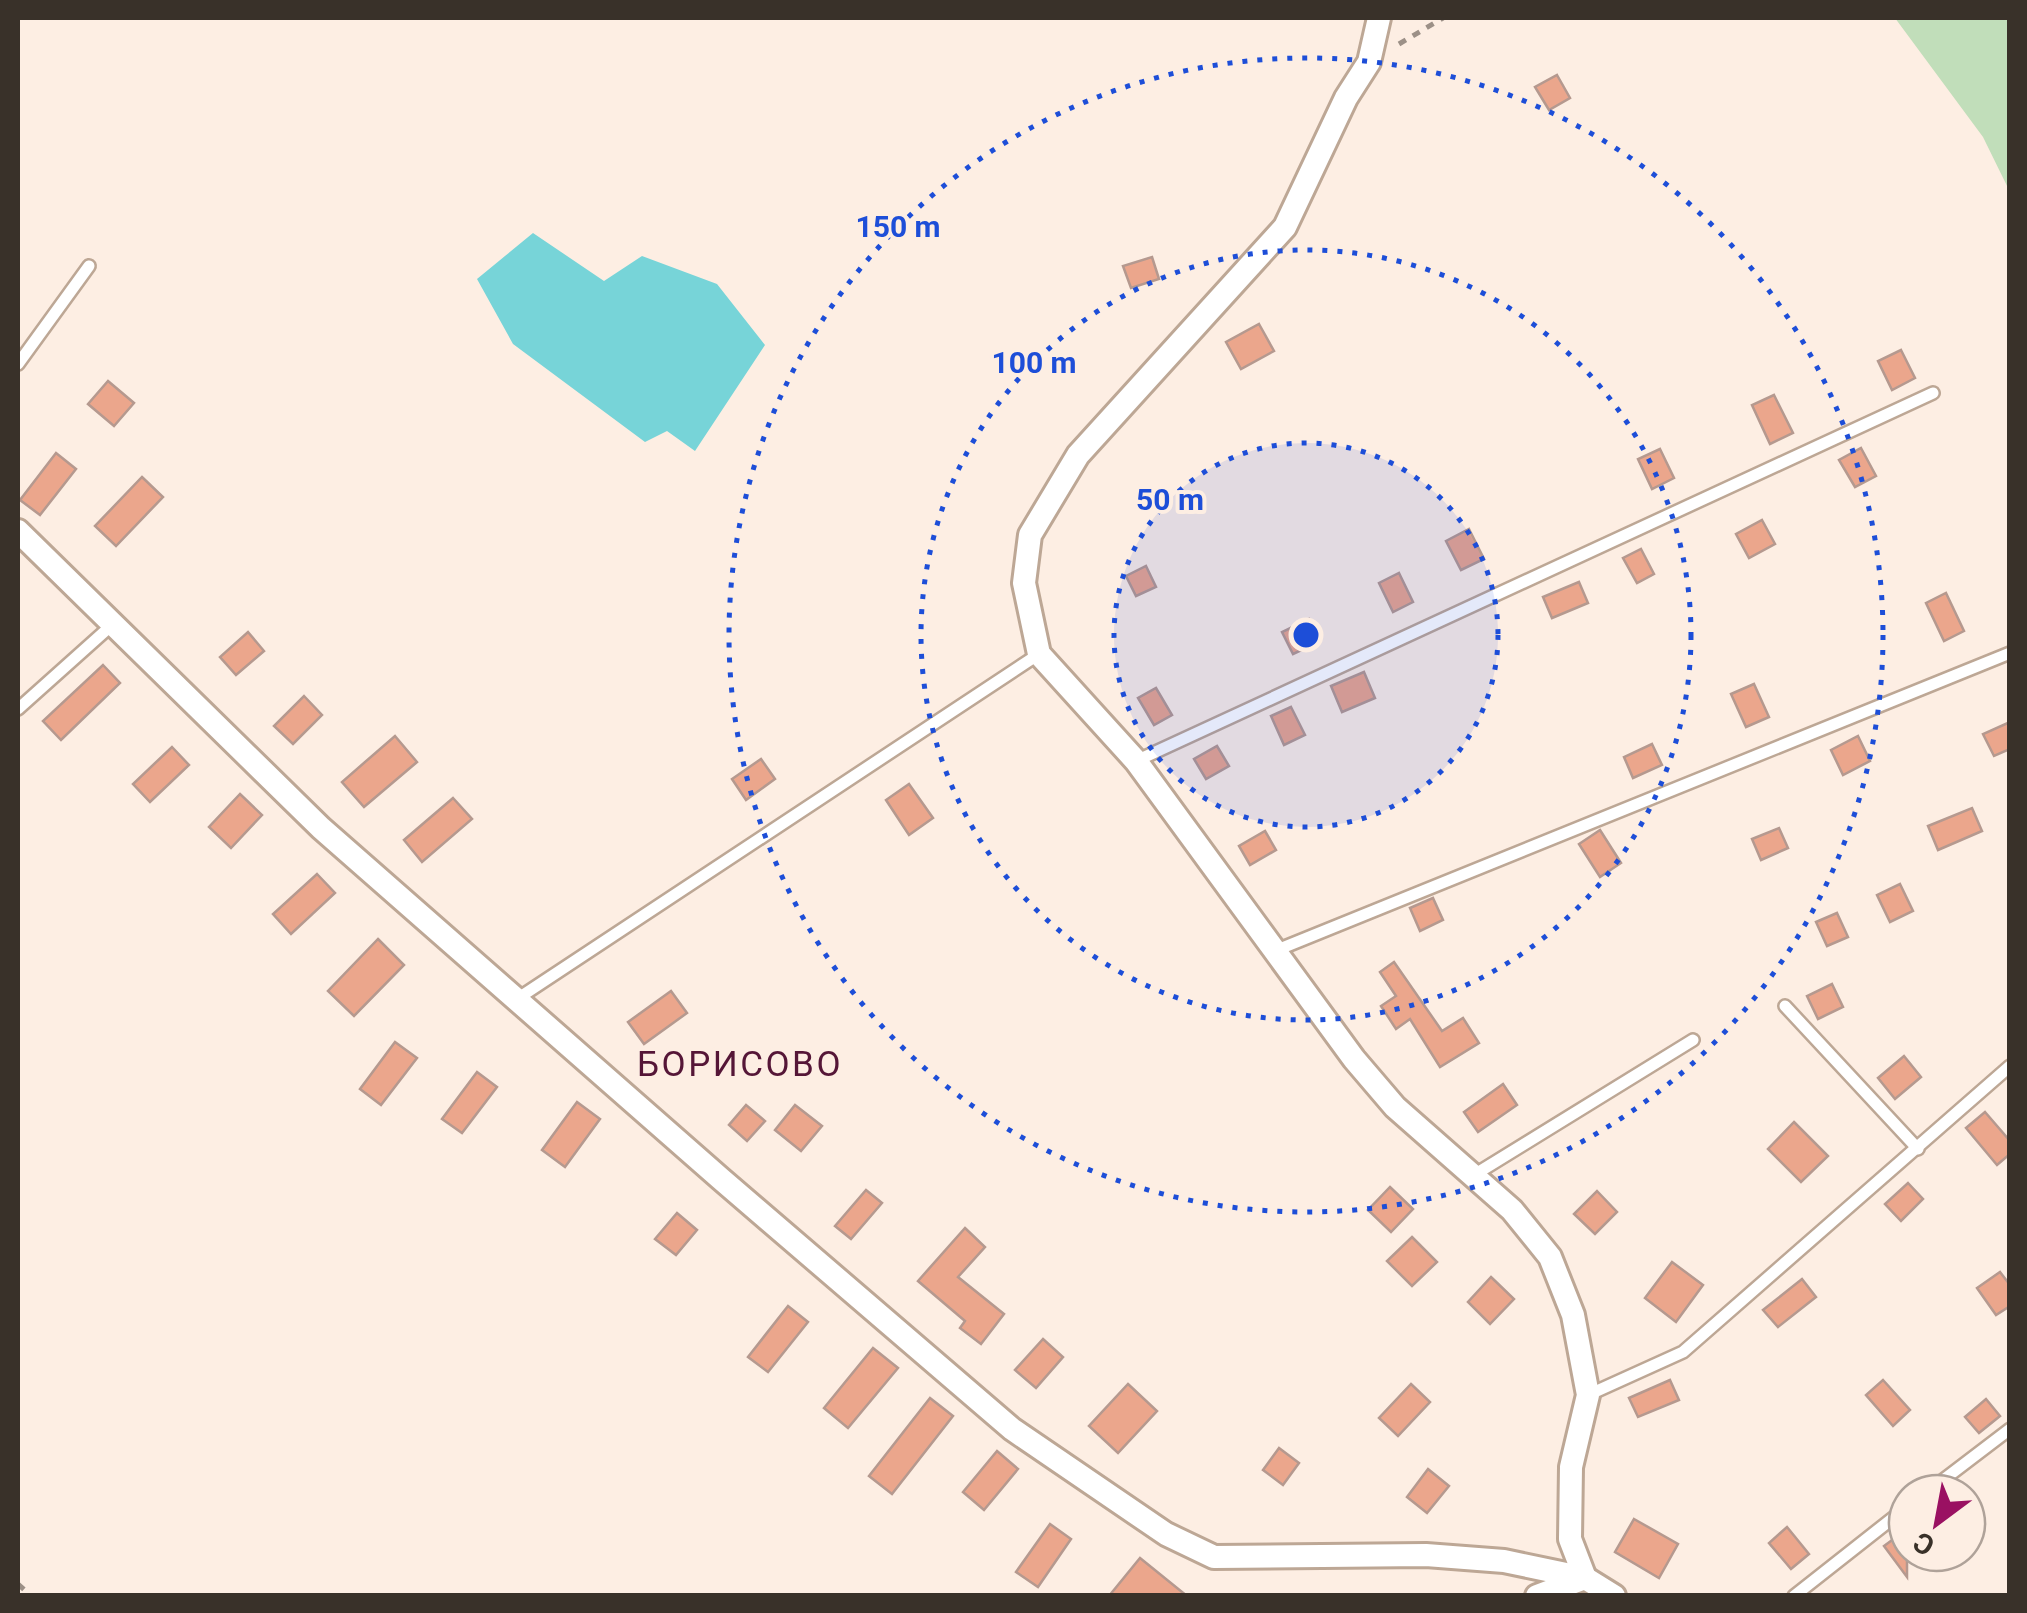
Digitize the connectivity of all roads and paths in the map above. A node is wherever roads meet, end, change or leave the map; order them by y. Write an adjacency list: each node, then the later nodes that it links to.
1 (1379, 18): 3 (street)
2 (1443, 18): 3 (path)
3 (1368, 62): 10 (street)
4 (89, 266): 5 (lane)
5 (18, 364)
6 (1933, 393): 12 (lane)
7 (18, 531): 8 (street)
8 (113, 624): 11 (lane); 14 (street)
9 (2010, 653): 13 (lane)
10 (1039, 654): 12 (street); 14 (lane)
11 (18, 709)
12 (1136, 761): 13 (street)
13 (1277, 950): 19 (street)
14 (517, 1000): 24 (street)
15 (1784, 1006): 18 (lane)
16 (1694, 1040): 19 (lane)
17 (2010, 1066): 18 (lane)
18 (1918, 1149): 20 (lane)
19 (1474, 1175): 20 (street)
20 (1588, 1395): 24 (street)
21 (2010, 1429): 22 (lane)
22 (1952, 1473)
23 (1887, 1523): 29 (lane)
24 (1584, 1578): 27 (street); 28 (street)
25 (18, 1584): 26 (path)
26 (31, 1596)
27 (1537, 1596)
28 (1614, 1596)
29 (1794, 1596)

